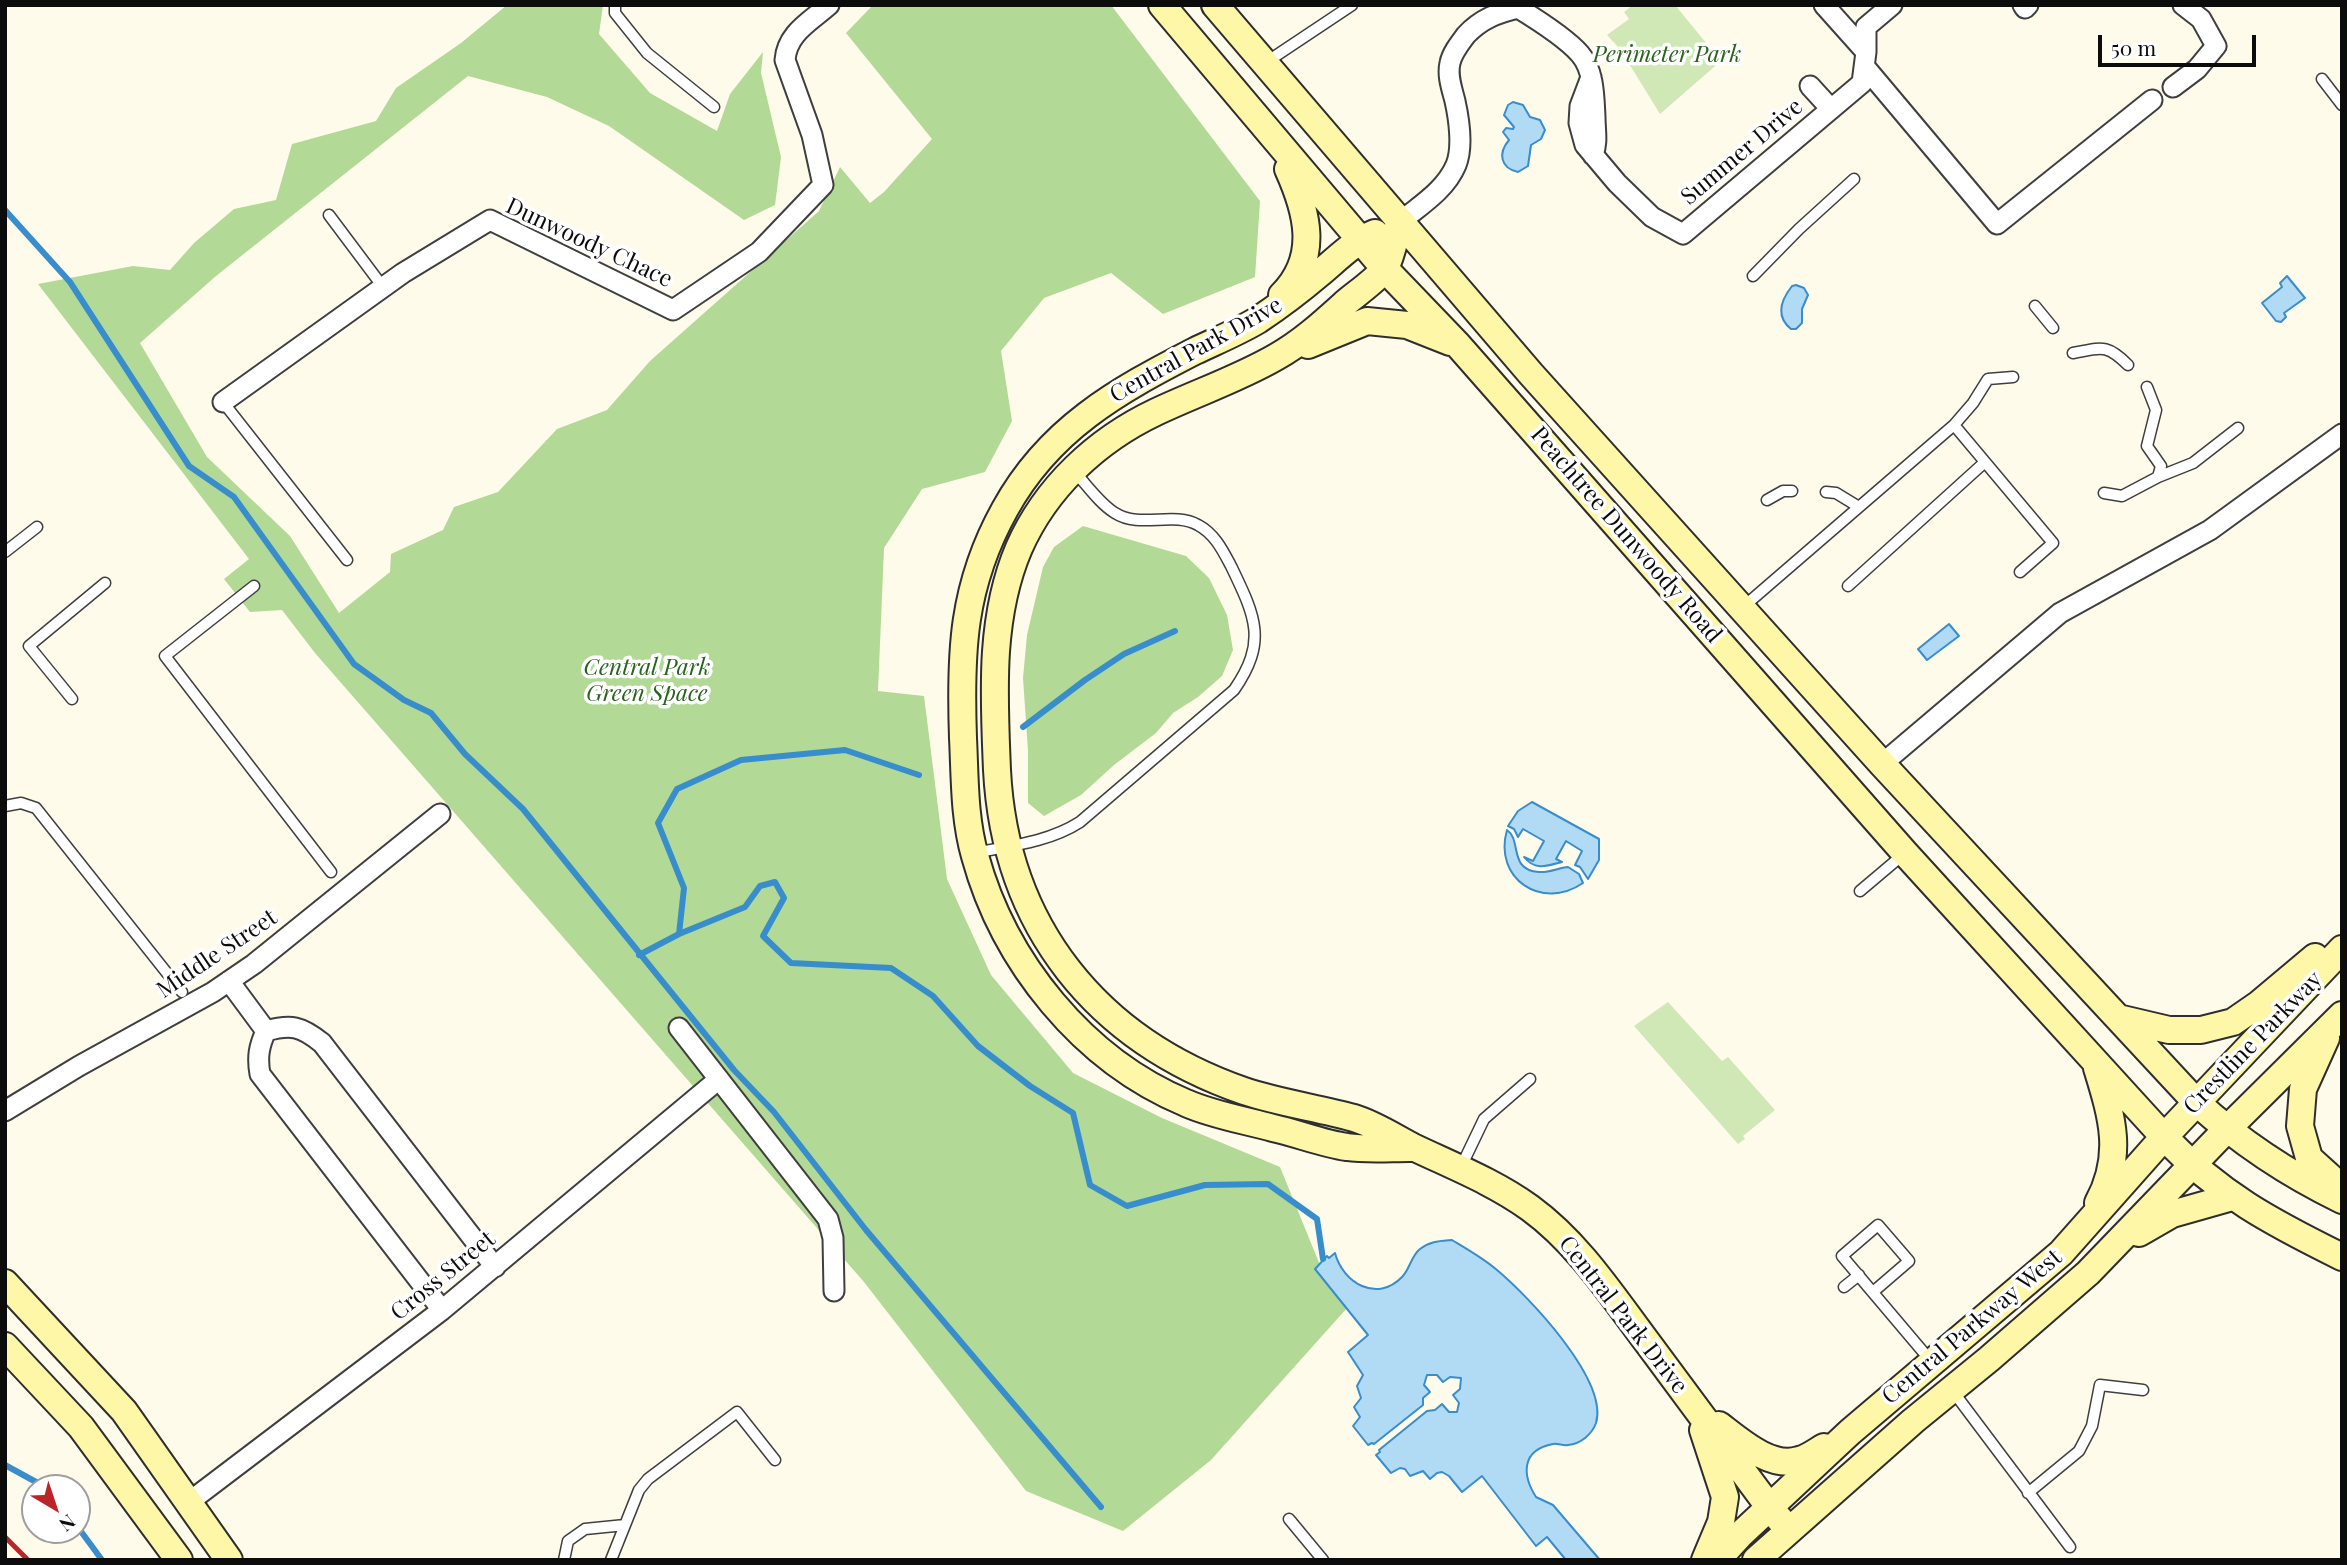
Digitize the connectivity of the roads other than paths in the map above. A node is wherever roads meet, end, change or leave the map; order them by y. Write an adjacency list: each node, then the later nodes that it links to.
1 (615, 5): 18 (lane)
2 (830, 5): 27 (street, Dunwoody Chace)
3 (1161, 5): 20 (street, Peachtree Dunwoody Road)
4 (1215, 5): 11 (street, Peachtree Dunwoody Road)
5 (1352, 5): 11 (lane)
6 (1824, 5): 12 (street)
7 (1892, 5): 12 (street)
8 (2023, 5): 9 (street)
9 (2028, 5)
10 (2183, 5): 15 (street)
11 (1265, 64): 23 (street, Peachtree Dunwoody Road)
12 (1864, 68): 16 (street); 19 (street, Summer Drive)
13 (2322, 79): 17 (lane)
14 (1810, 86): 19 (street)
15 (2173, 87)
16 (2152, 100)
17 (2342, 105)
18 (714, 107)
19 (1831, 109): 23 (street, Summer Drive)
20 (1273, 138): 24 (street, Peachtree Dunwoody Road); 29 (street)
21 (1854, 179): 26 (lane)
22 (329, 215): 27 (lane)
23 (1399, 223): 24 (street, Central Park Drive); 25 (street); 56 (street, Peachtree Dunwoody Road)
24 (1359, 239): 25 (street, Peachtree Dunwoody Road); 29 (street, Central Park Drive)
25 (1385, 269): 31 (street, Peachtree Dunwoody Road); 33 (street, Central Park Drive)
26 (1753, 276)
27 (383, 287): 37 (street, Dunwoody Chace)
28 (2035, 306): 30 (lane)
29 (1255, 322): 62 (street, Central Park Drive)
30 (2053, 328)
31 (1458, 345): 33 (street); 63 (street, Peachtree Dunwoody Road)
32 (2073, 353): 34 (lane)
33 (1277, 357): 42 (street, Central Park Drive)
34 (2128, 365)
35 (2013, 377): 38 (lane)
36 (2147, 387): 43 (lane)
37 (223, 402): 51 (lane)
38 (1954, 425): 41 (lane); 48 (lane)
39 (2238, 428): 43 (lane)
40 (2342, 434): 58 (street)
41 (1985, 462): 52 (lane); 55 (lane)
42 (1073, 470): 61 (street, Central Park Drive); 61 (lane)
43 (2158, 477): 46 (lane)
44 (1792, 491): 47 (lane)
45 (1826, 492): 48 (lane)
46 (2104, 493)
47 (1767, 500)
48 (1859, 507): 56 (lane)
49 (37, 527): 50 (lane)
50 (5, 552)
51 (347, 560)
52 (2020, 572)
53 (106, 583): 57 (lane)
54 (254, 586): 64 (lane)
55 (1848, 586)
56 (1741, 608): 58 (street, Peachtree Dunwoody Road)
57 (72, 699)
58 (1882, 764): 70 (street, Peachtree Dunwoody Road)
59 (5, 806): 69 (lane)
60 (440, 814): 68 (street, Middle Street)
61 (1008, 846): 62 (lane); 81 (street, Central Park Drive)
62 (974, 853): 81 (street, Central Park Drive)
63 (1905, 853): 65 (lane); 74 (street, Peachtree Dunwoody Road)
64 (331, 872)
65 (1860, 891)
66 (2342, 934): 70 (street)
67 (2342, 950): 77 (street, Crestline Parkway)
68 (229, 981): 73 (street); 78 (street, Middle Street)
69 (182, 992)
70 (2118, 1018): 77 (street, Peachtree Dunwoody Road)
71 (2337, 1019): 79 (street, Crestline Parkway); 84 (street)
72 (679, 1028): 75 (street)
73 (266, 1031): 90 (street); 96 (street)
74 (2094, 1060): 80 (street, Peachtree Dunwoody Road); 87 (street)
75 (719, 1079): 90 (street, Cross Street); 94 (street)
76 (1530, 1079): 83 (lane)
77 (2196, 1102): 79 (street, Peachtree Dunwoody Road); 80 (street, Crestline Parkway)
78 (5, 1111)
79 (2226, 1130): 82 (street, Crestline Parkway); 86 (street, Peachtree Dunwoody Road)
80 (2164, 1136): 82 (street, Peachtree Dunwoody Road); 87 (street, Central Parkway West)
81 (1417, 1148): 83 (street, Central Park Drive)
82 (2192, 1166): 85 (street, Peachtree Dunwoody Road); 88 (street, Central Parkway West)
83 (1461, 1168): 101 (street, Central Park Drive)
84 (2342, 1188)
85 (2232, 1197): 88 (street); 89 (street, Peachtree Dunwoody Road)
86 (2342, 1200)
87 (2085, 1227): 98 (street, Central Parkway West)
88 (2111, 1250): 99 (street, Central Parkway West)
89 (2342, 1257)
90 (495, 1266): 96 (street, Cross Street)
91 (1859, 1275): 93 (lane); 95 (lane); 95 (lane)
92 (5, 1283): 105 (street)
93 (1844, 1287)
94 (834, 1291)
95 (1873, 1292): 98 (lane)
96 (442, 1310): 105 (street, Cross Street)
97 (5, 1346): 111 (street)
98 (1932, 1364): 99 (street); 102 (street, Central Parkway West)
99 (1952, 1390): 104 (lane); 109 (street, Central Parkway West)
100 (2143, 1390): 104 (lane)
101 (1694, 1405): 102 (street); 106 (street, Central Park Drive); 116 (street)
102 (1850, 1432): 106 (street, Central Parkway West)
103 (775, 1460): 108 (lane)
104 (2028, 1493): 110 (lane)
105 (189, 1502): 112 (street)
106 (1770, 1508): 109 (street, Central Park Drive); 117 (street, Central Parkway West)
107 (1289, 1519): 115 (lane)
108 (625, 1525): 113 (lane); 114 (lane)
109 (1788, 1529): 118 (street, Central Parkway West)
110 (2070, 1547)
111 (179, 1560)
112 (229, 1560)
113 (564, 1560)
114 (611, 1560)
115 (1323, 1560)
116 (1705, 1560)
117 (1717, 1560)
118 (1756, 1560)

